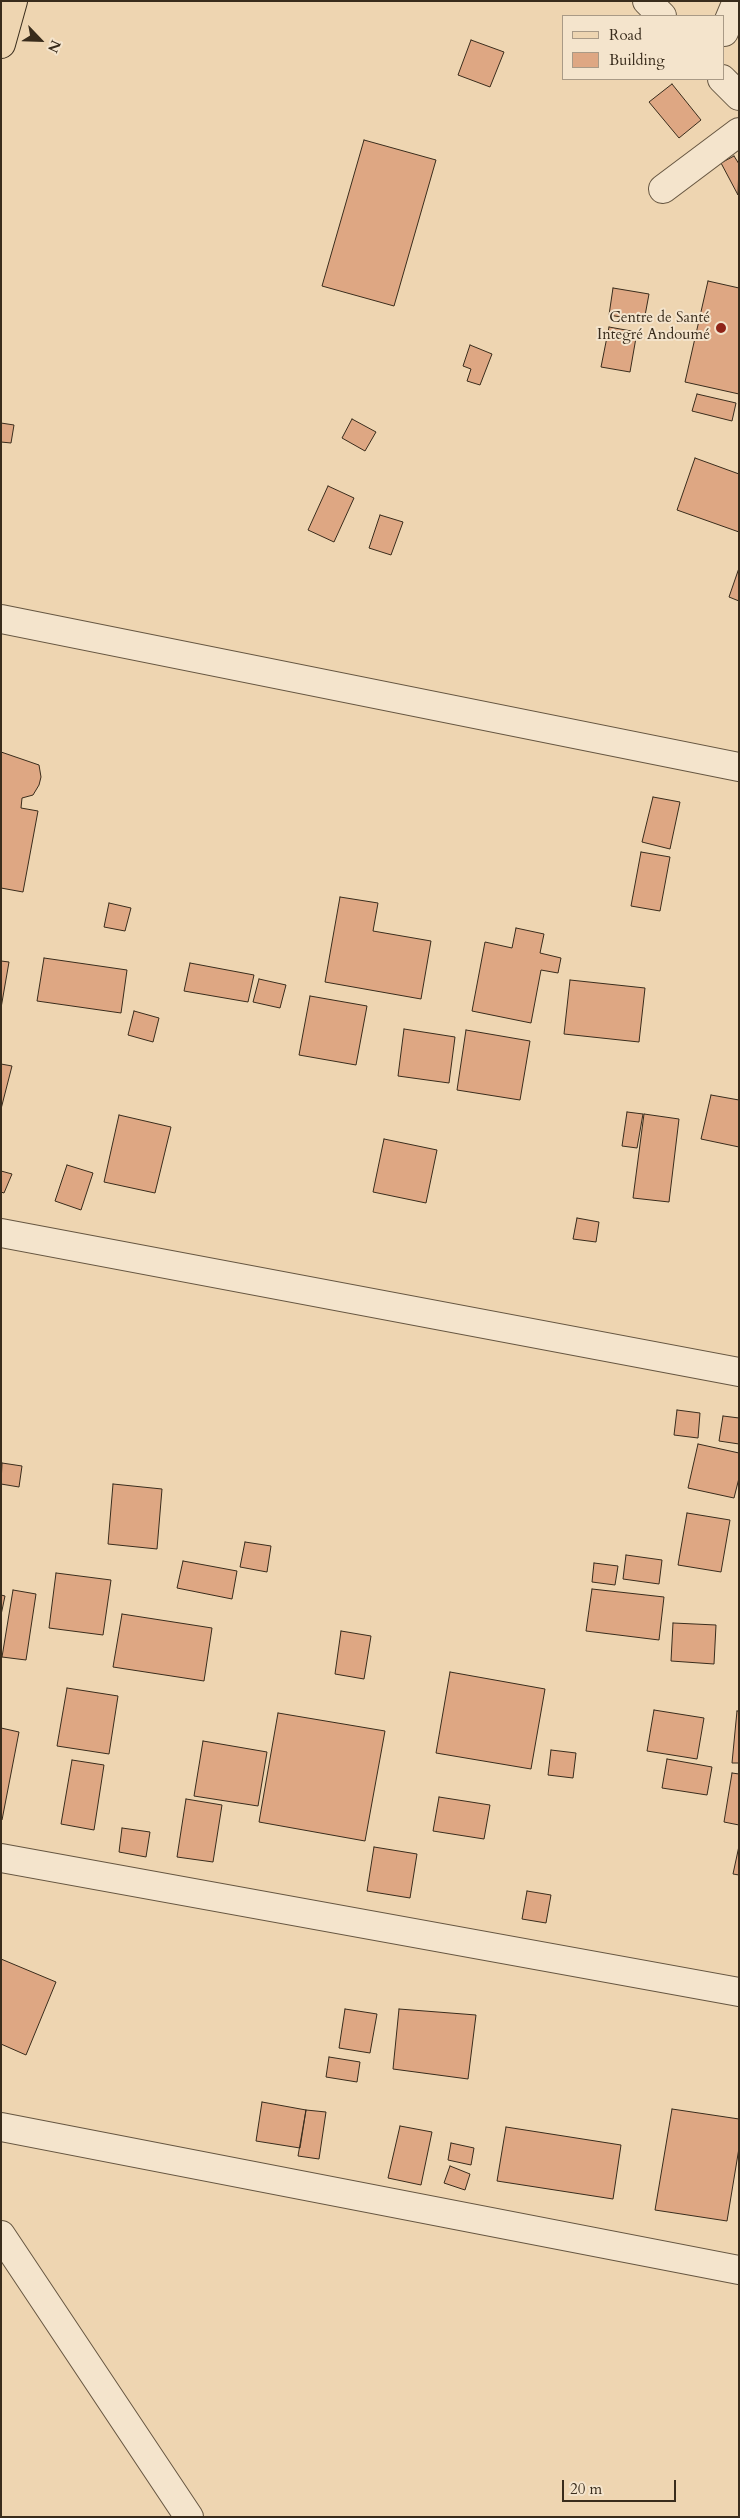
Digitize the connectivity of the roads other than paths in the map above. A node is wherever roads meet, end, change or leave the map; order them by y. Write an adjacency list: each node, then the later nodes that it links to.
1 (13, 1): 6 (main road)
2 (647, 1): 4 (street)
3 (738, 1): 5 (street)
4 (661, 15)
5 (725, 30)
6 (1, 44)
7 (723, 80): 8 (street)
8 (739, 96)
9 (739, 132): 10 (street)
10 (663, 189)
11 (1, 619): 12 (street)
12 (739, 766)
13 (1, 1233): 14 (street)
14 (739, 1372)
15 (1, 1858): 16 (street)
16 (739, 1992)
17 (1, 2127): 19 (street)
18 (1, 2236): 20 (street)
19 (739, 2270)
20 (188, 2517)

